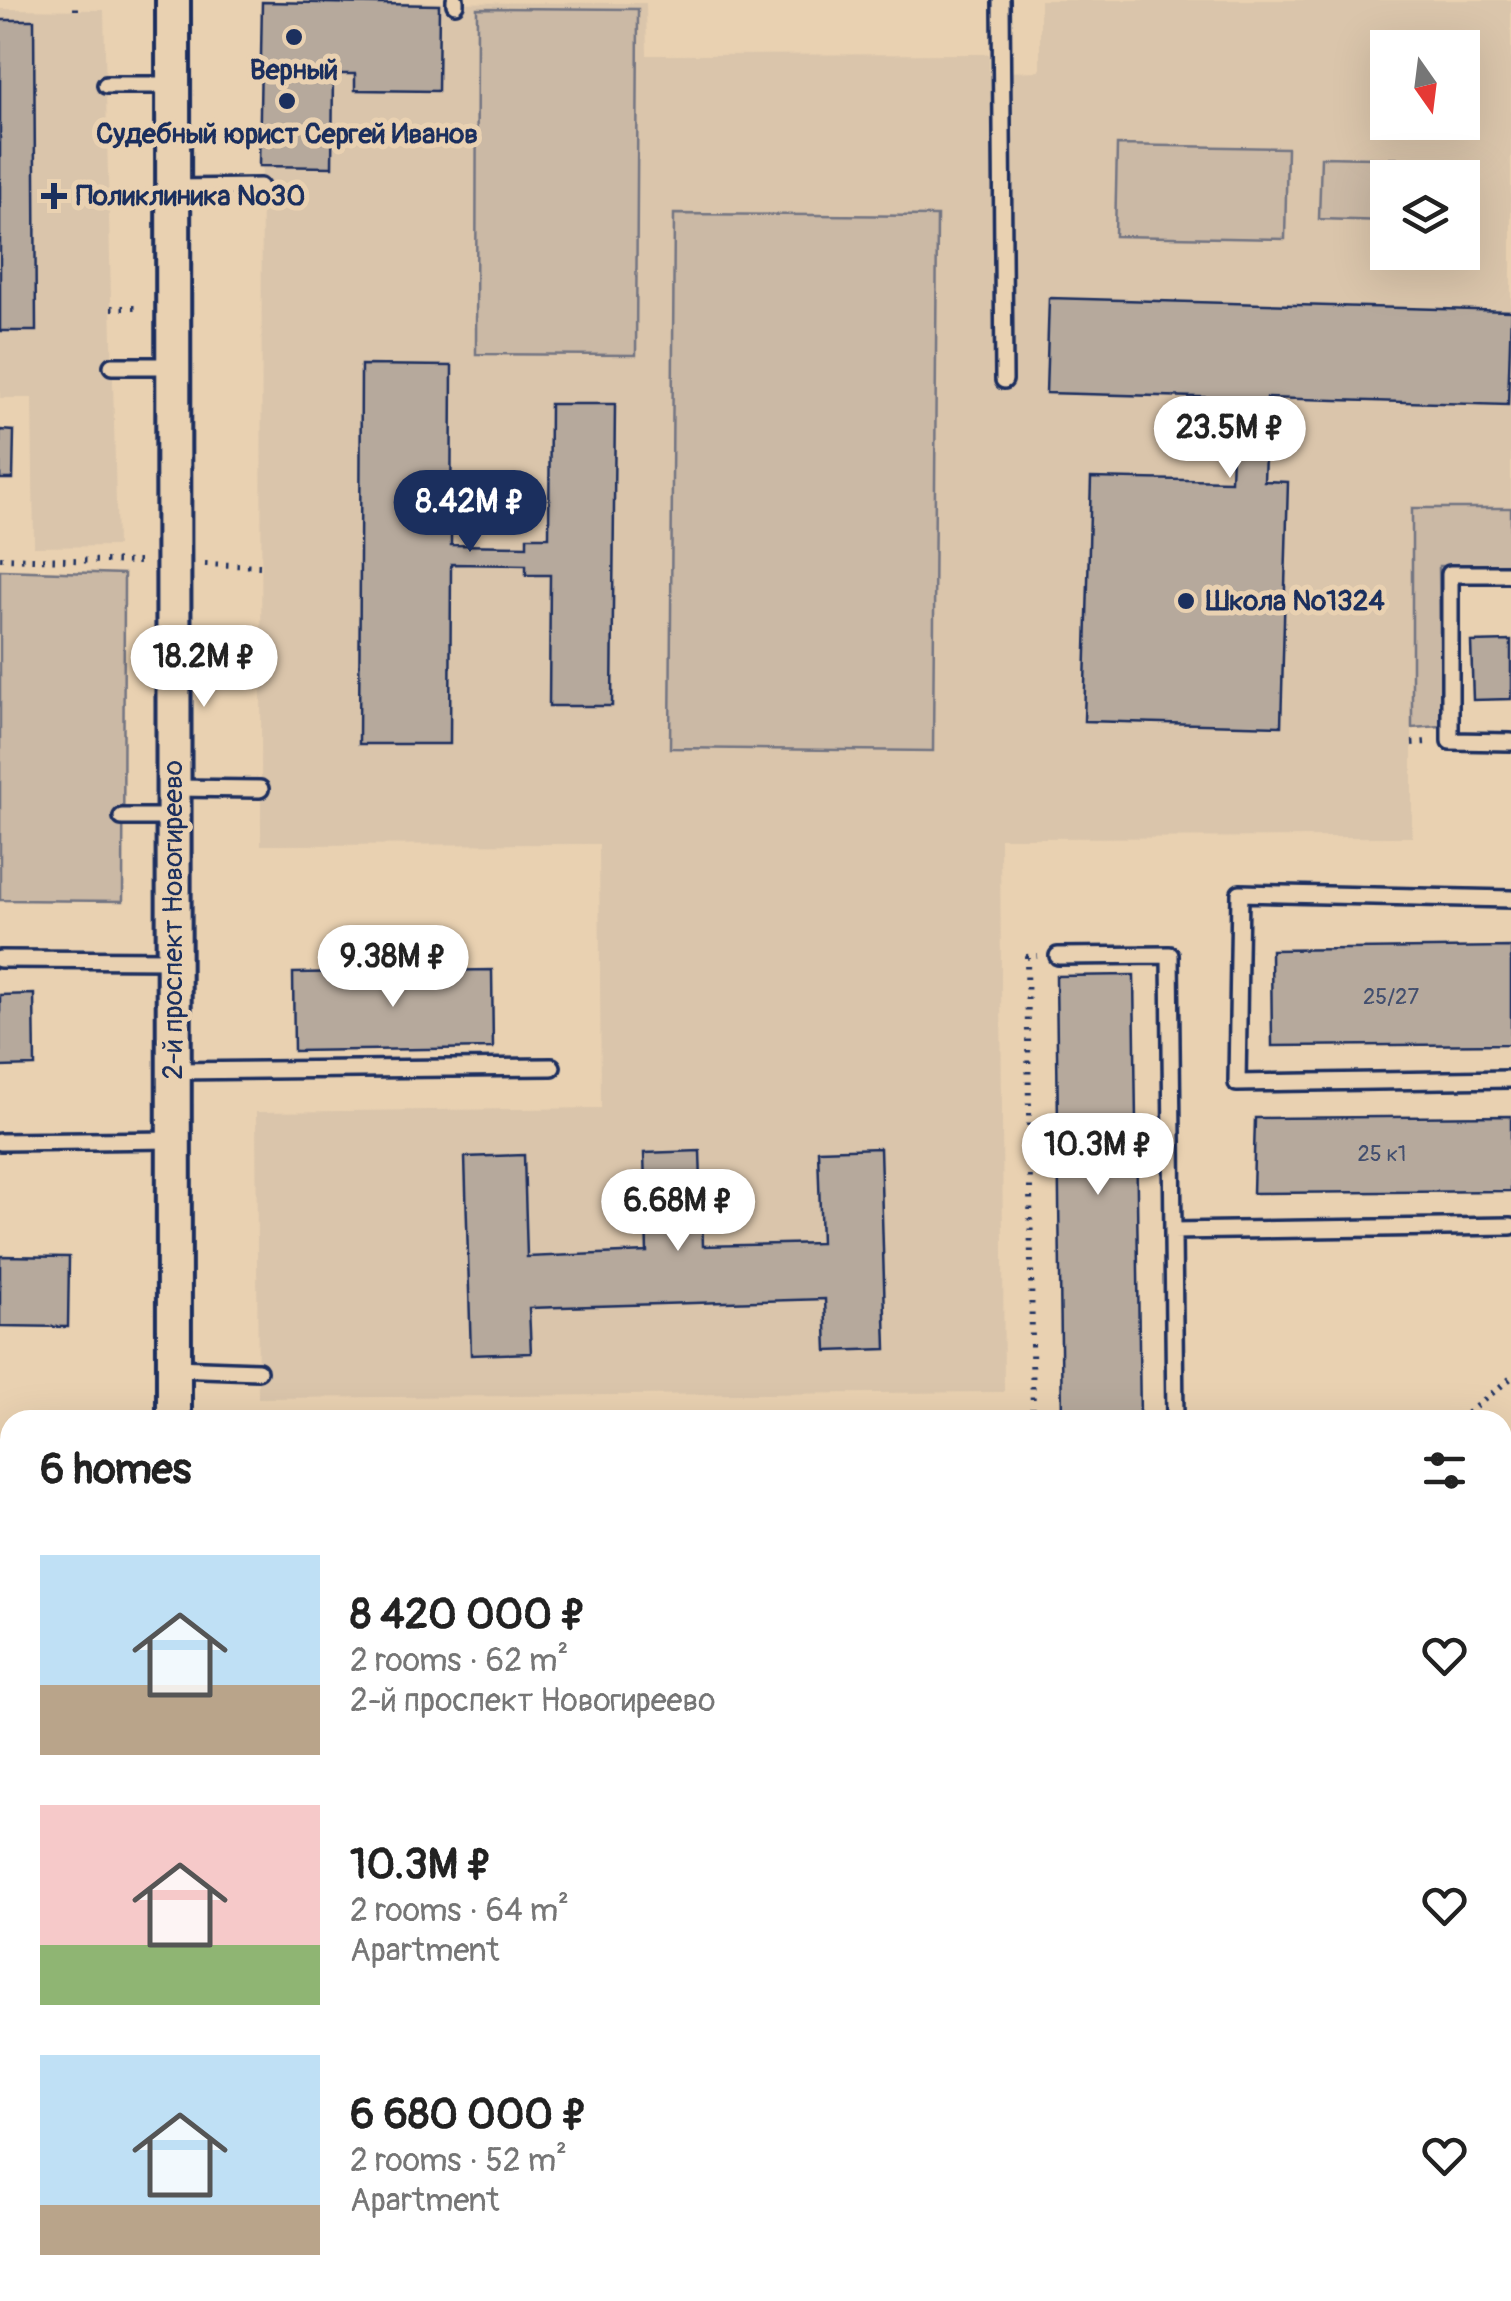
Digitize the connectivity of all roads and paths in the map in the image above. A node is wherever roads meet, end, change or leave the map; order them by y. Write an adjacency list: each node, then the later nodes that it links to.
1 (76, 0): 4 (path)
2 (173, 0): 6 (street, 2-й проспект Новогиреево)
3 (1001, 0): 13 (lane)
4 (76, 10)
5 (106, 84): 6 (lane)
6 (173, 85): 7 (street, 2-й проспект Новогиреево)
7 (173, 188): 8 (lane); 12 (street, 2-й проспект Новогиреево)
8 (260, 188)
9 (111, 308): 10 (path)
10 (148, 308)
11 (112, 366): 12 (lane)
12 (173, 366): 21 (street, 2-й проспект Новогиреево)
13 (1004, 380)
14 (0, 558): 15 (path)
15 (150, 562)
16 (194, 564): 17 (path)
17 (260, 566)
18 (1511, 574): 19 (lane)
19 (1511, 742)
20 (260, 788): 21 (lane)
21 (173, 803): 22 (lane); 26 (street, 2-й проспект Новогиреево)
22 (122, 817)
23 (1511, 899): 29 (lane)
24 (1058, 956): 33 (lane); 38 (path)
25 (0, 959): 26 (lane)
26 (173, 960): 28 (street, 2-й проспект Новогиреево)
27 (552, 1067): 28 (lane)
28 (174, 1071): 30 (street, 2-й проспект Новогиреево)
29 (1511, 1079)
30 (173, 1140): 31 (lane); 34 (street, 2-й проспект Новогиреево)
31 (0, 1142)
32 (1511, 1226): 33 (lane)
33 (1174, 1232): 39 (lane)
34 (174, 1368): 35 (lane); 37 (street, 2-й проспект Новогиреево)
35 (258, 1370)
36 (1511, 1378): 40 (path)
37 (174, 1410)
38 (1033, 1410)
39 (1176, 1410)
40 (1471, 1410)

